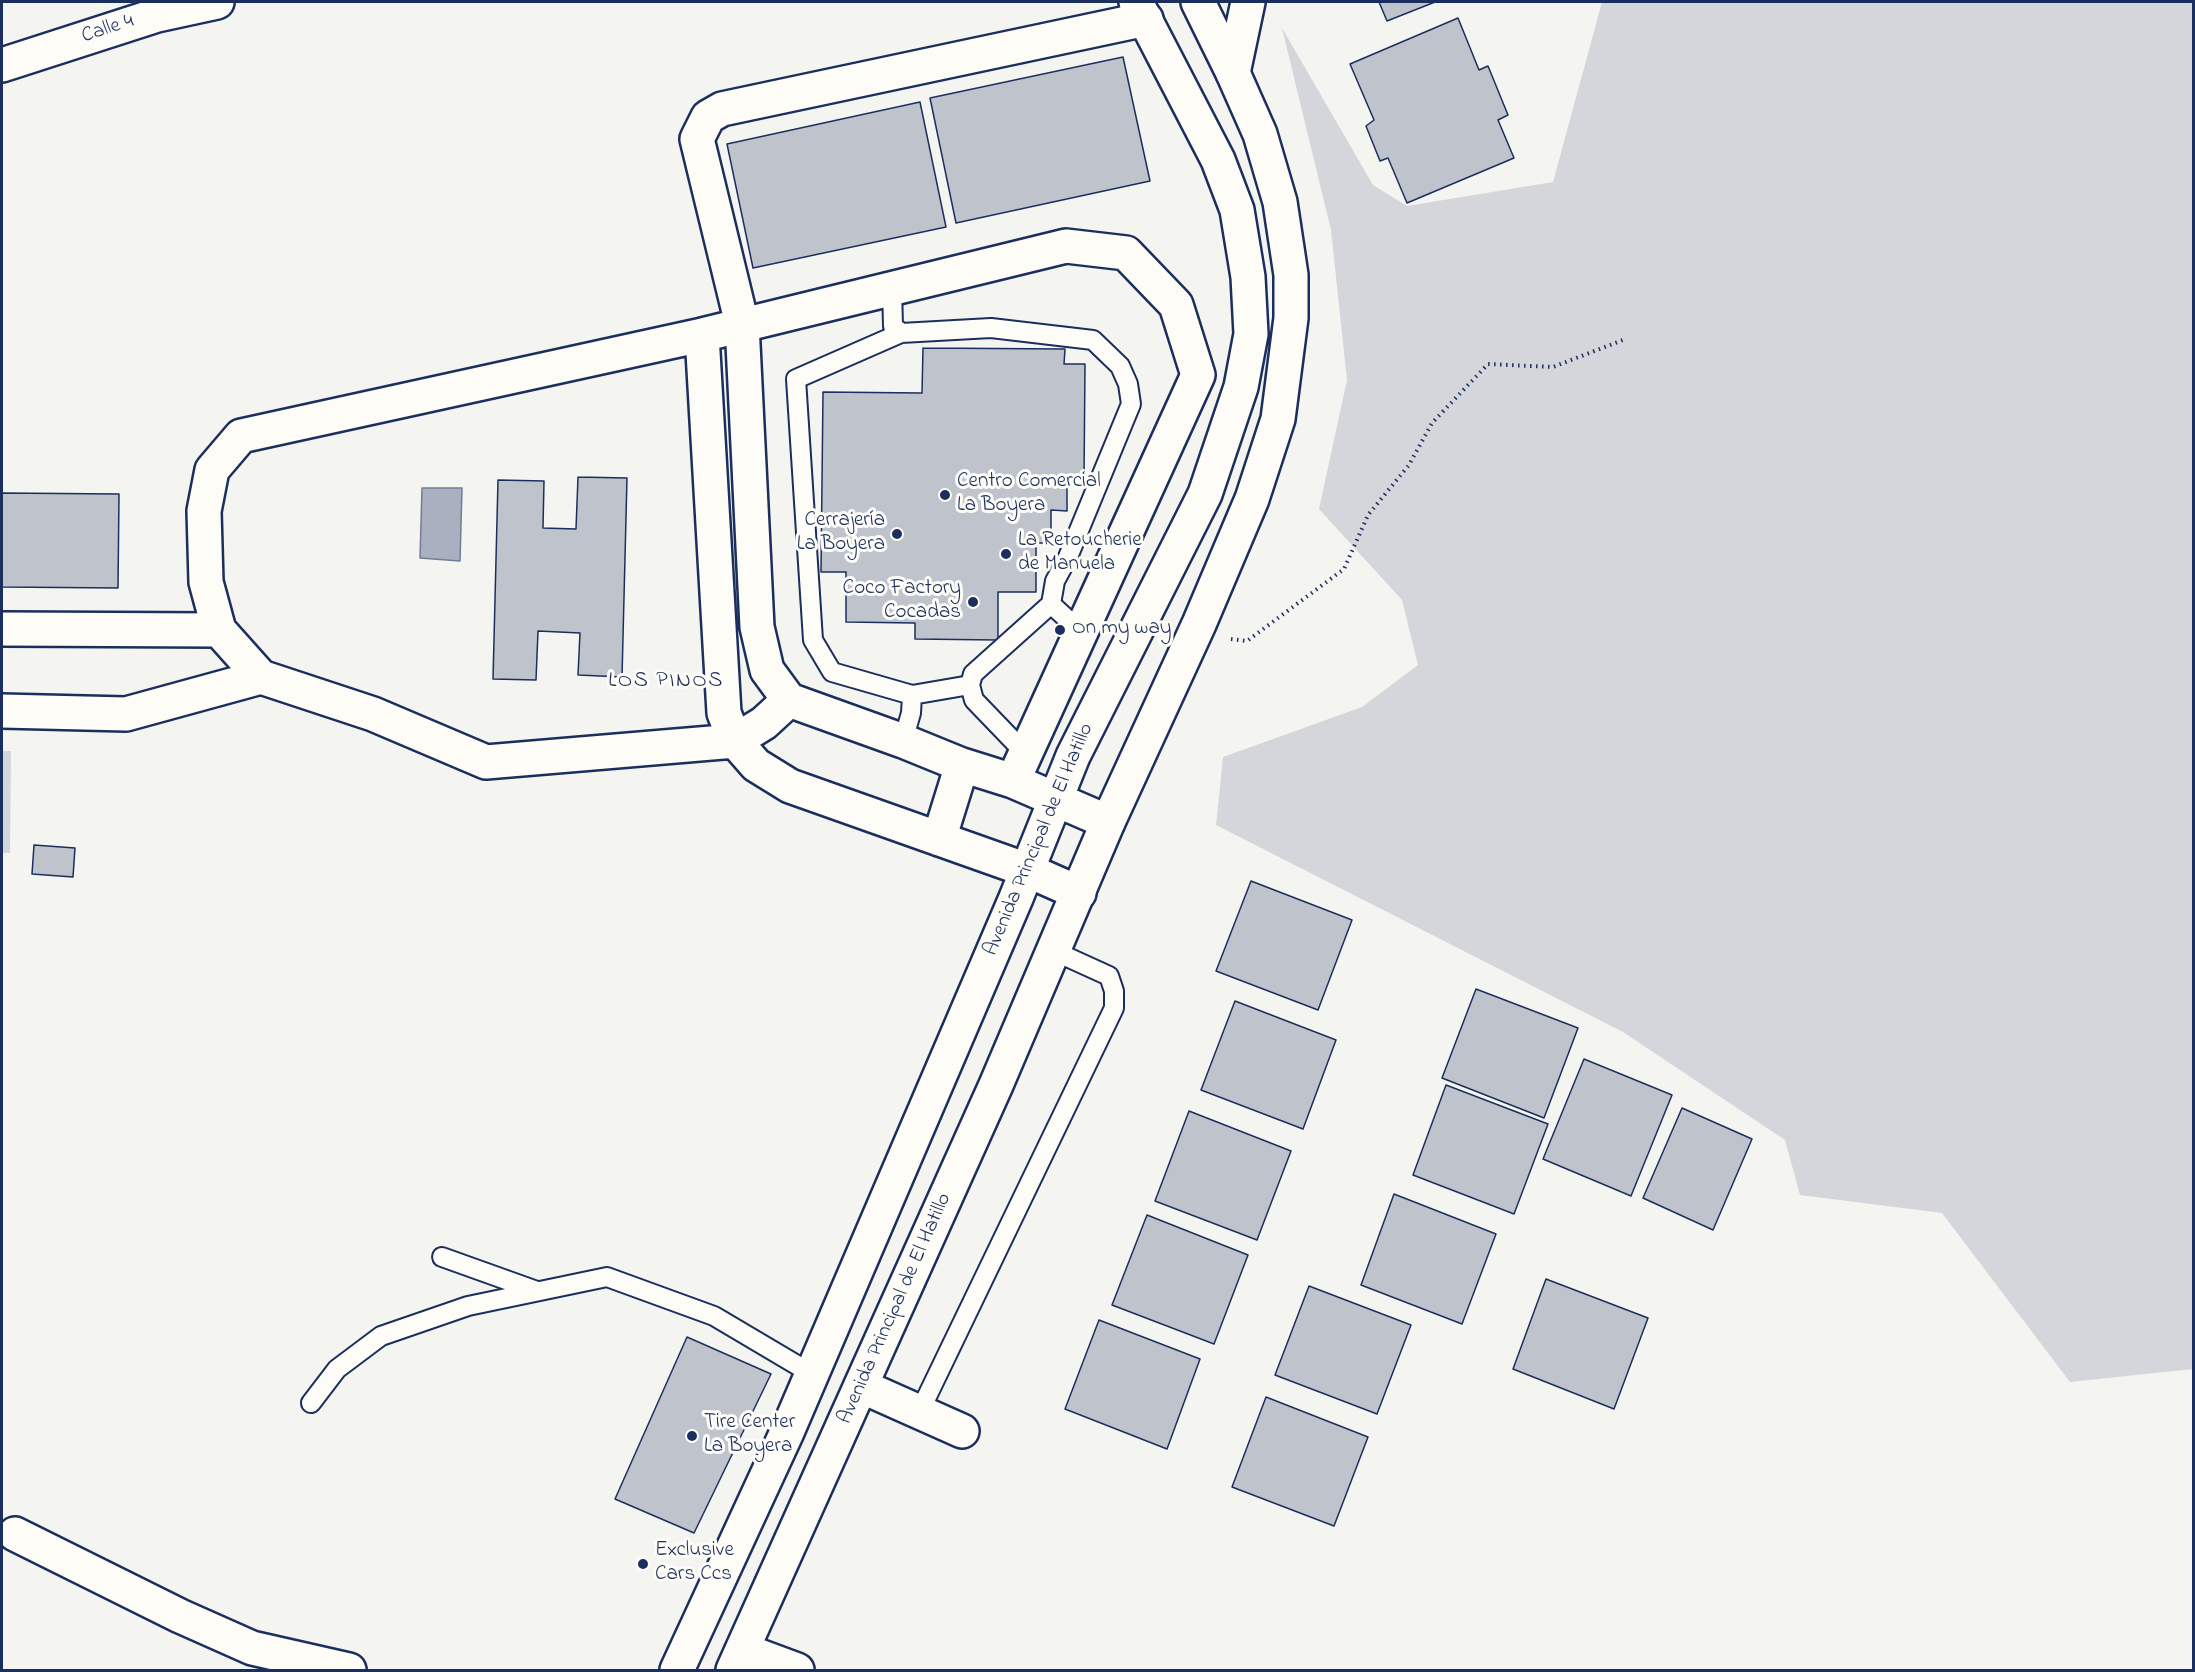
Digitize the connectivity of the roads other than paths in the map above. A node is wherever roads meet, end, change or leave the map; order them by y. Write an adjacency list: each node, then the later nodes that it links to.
1 (217, 2): 4 (street, Calle 4)
2 (1198, 2): 7 (street, Avenida Principal de El Hatillo)
3 (1248, 2): 7 (street)
4 (154, 8): 6 (street, Calle 4)
5 (1141, 10): 9 (street); 25 (street, Avenida Principal de El Hatillo)
6 (2, 65)
7 (1233, 73): 26 (street, Avenida Principal de El Hatillo)
8 (892, 288): 9 (street); 10 (lane); 15 (street)
9 (742, 324): 11 (street); 19 (street)
10 (901, 333): 12 (lane); 18 (lane)
11 (702, 335): 14 (street); 21 (street)
12 (1051, 604): 15 (lane); 17 (lane)
13 (2, 629): 14 (street)
14 (219, 630): 16 (street)
15 (1081, 632): 24 (street)
16 (261, 676): 20 (street); 21 (street)
17 (970, 685): 18 (lane); 24 (lane)
18 (912, 695): 22 (lane)
19 (789, 700): 21 (street); 22 (street)
20 (2, 711)
21 (735, 741): 27 (street)
22 (903, 741): 23 (street)
23 (962, 765): 24 (street); 27 (street)
24 (1019, 767): 25 (street)
25 (1056, 798): 26 (street); 28 (street, Avenida Principal de El Hatillo)
26 (1108, 822): 29 (street, Avenida Principal de El Hatillo)
27 (939, 840): 28 (street)
28 (1027, 870): 29 (street); 33 (street, Avenida Principal de El Hatillo)
29 (1079, 893): 30 (street, Avenida Principal de El Hatillo)
30 (1054, 951): 34 (street, Avenida Principal de El Hatillo); 36 (lane)
31 (442, 1257): 32 (lane)
32 (537, 1291): 33 (lane); 35 (lane)
33 (812, 1374): 41 (street, Avenida Principal de El Hatillo)
34 (861, 1386): 36 (street); 39 (street, Avenida Principal de El Hatillo)
35 (311, 1403)
36 (919, 1413): 37 (street)
37 (962, 1431)
38 (15, 1534): 40 (street)
39 (738, 1660): 42 (street)
40 (349, 1671)
41 (677, 1671)
42 (797, 1671)

